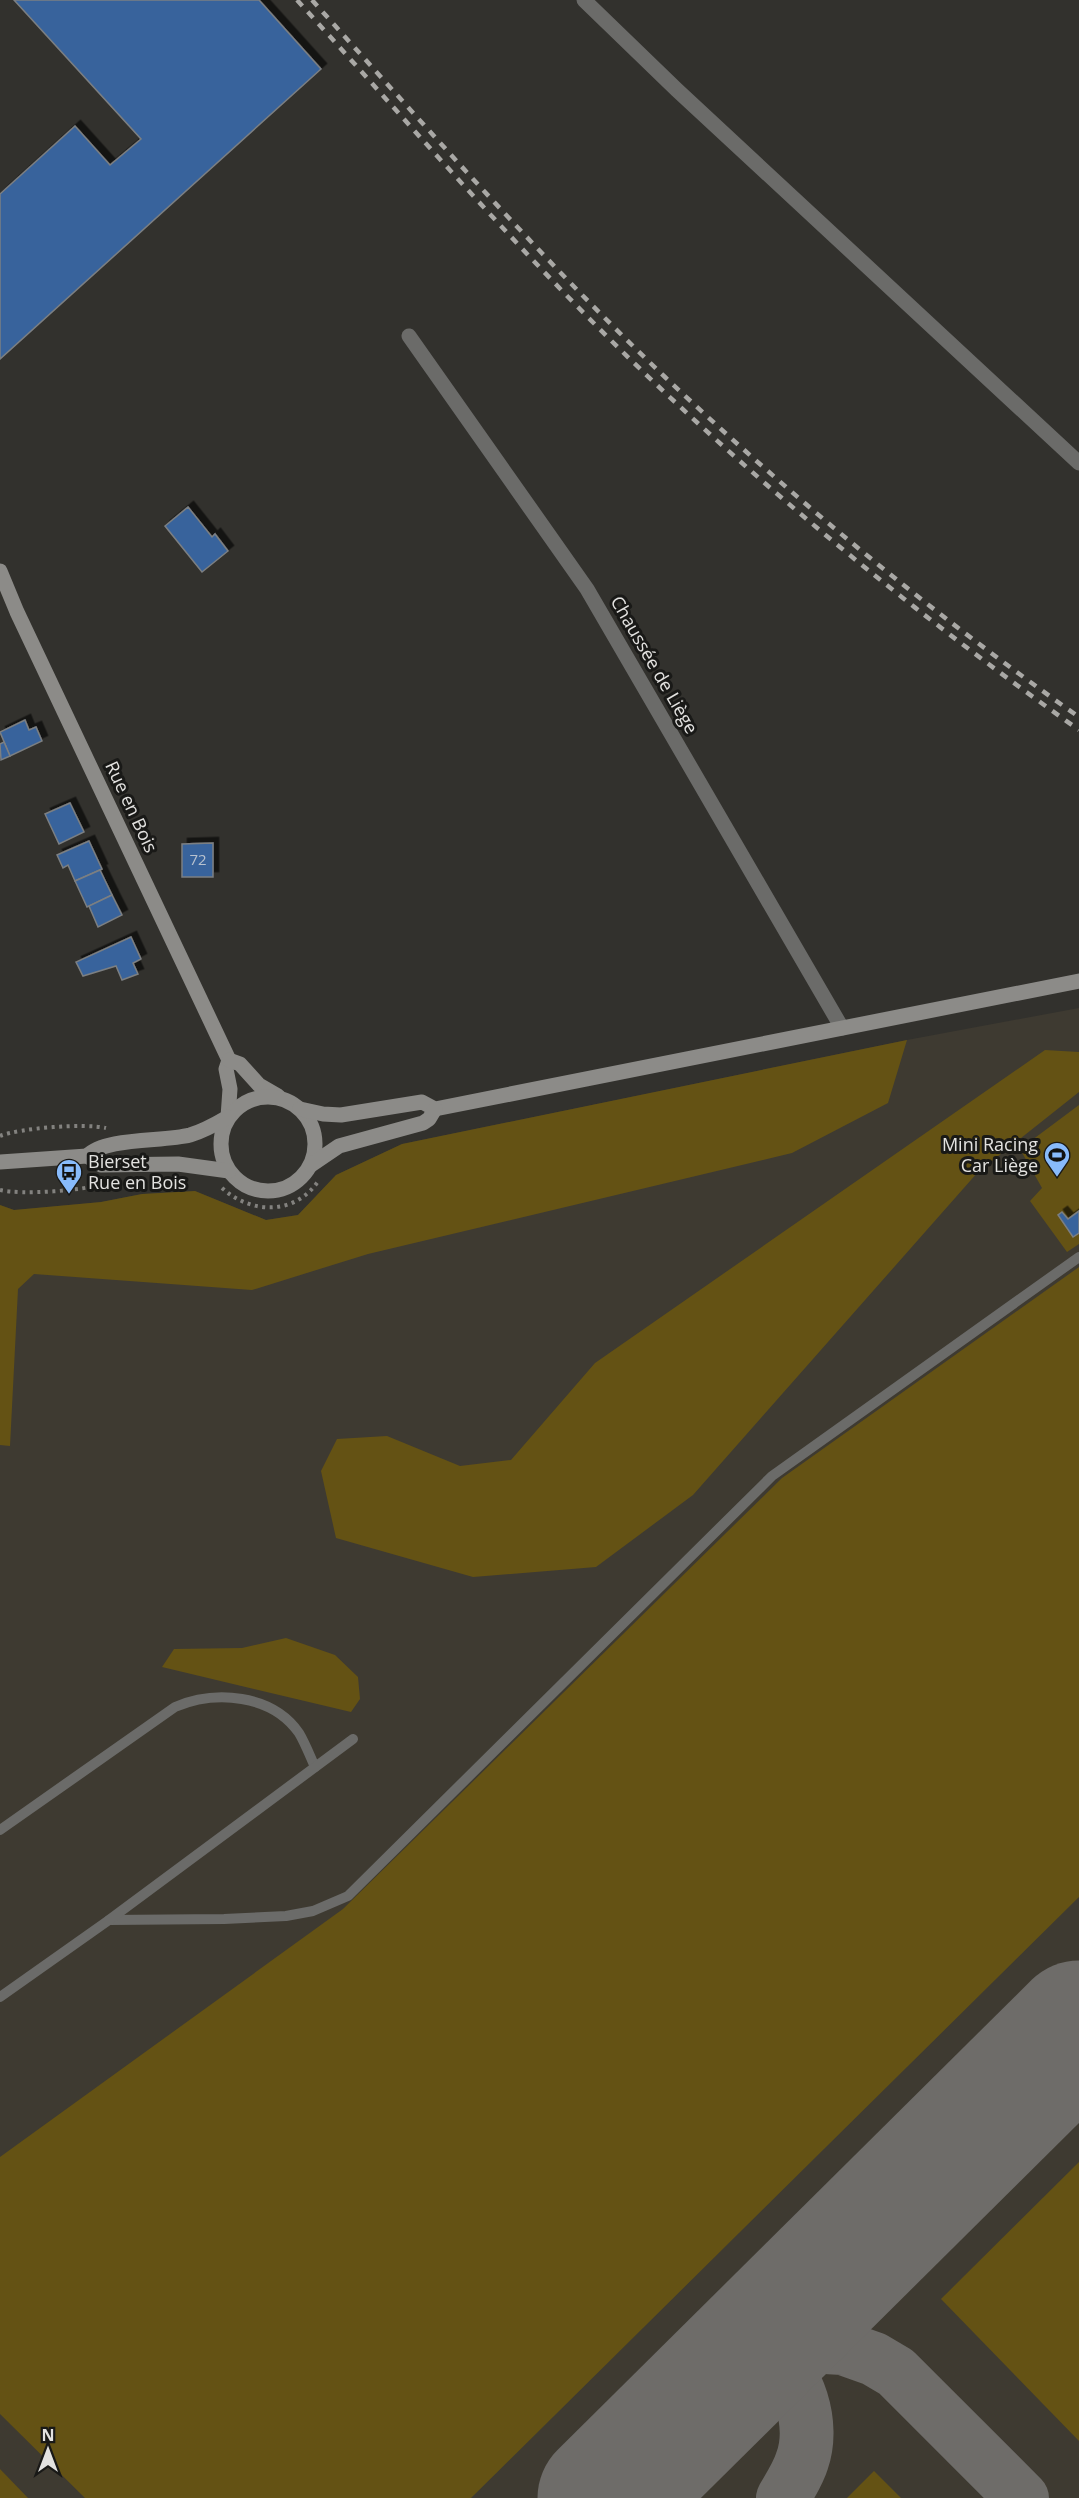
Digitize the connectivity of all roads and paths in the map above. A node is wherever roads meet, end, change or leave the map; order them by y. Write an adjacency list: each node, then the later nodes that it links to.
1 (584, 0): 3 (street)
2 (410, 336): 6 (street, Chaussée de Liège)
3 (1079, 463)
4 (0, 571): 7 (main road, Rue en Bois)
5 (1079, 981): 6 (main road)
6 (842, 1028): 10 (main road)
7 (229, 1060): 8 (main road, Rue en Bois); 11 (main road, Rue en Bois)
8 (282, 1098): 9 (main road); 11 (main road)
9 (300, 1109): 10 (main road); 16 (main road)
10 (435, 1109): 16 (main road)
11 (228, 1117): 14 (main road); 17 (main road)
12 (111, 1129): 13 (path)
13 (0, 1136)
14 (87, 1156): 15 (main road); 17 (main road)
15 (0, 1162)
16 (317, 1169): 17 (main road); 19 (path)
17 (229, 1171)
18 (115, 1180): 20 (path)
19 (216, 1182)
20 (0, 1190)
21 (1079, 1257): 25 (lane)
22 (353, 1739): 23 (lane)
23 (315, 1767): 24 (lane); 25 (lane)
24 (0, 1830)
25 (109, 1920): 26 (lane)
26 (0, 1997)

